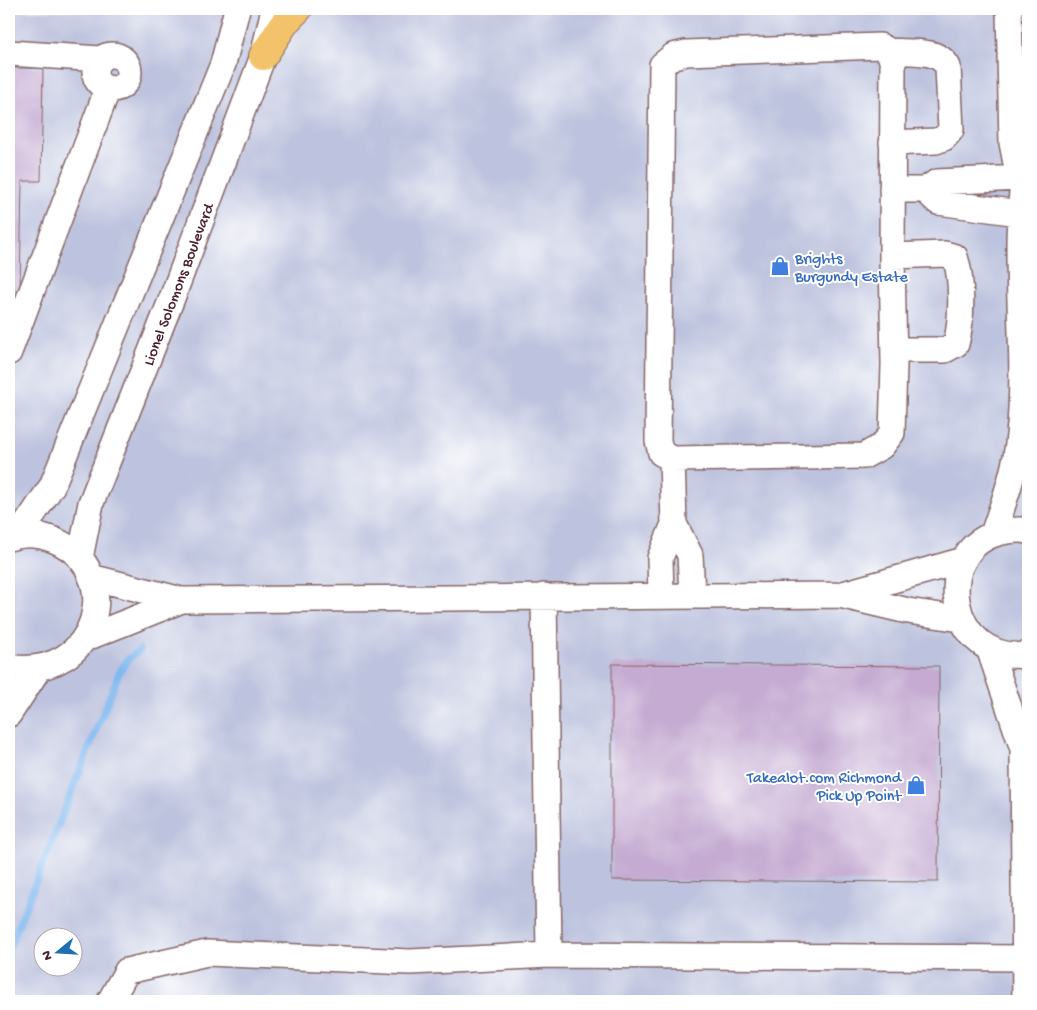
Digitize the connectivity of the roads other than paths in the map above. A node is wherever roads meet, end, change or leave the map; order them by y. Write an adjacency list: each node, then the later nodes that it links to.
1 (237, 9): 23 (street)
2 (274, 9): 7 (street, Lionel Solomons Boulevard)
3 (298, 9): 7 (main road)
4 (1009, 9): 12 (street)
5 (890, 51): 8 (street); 8 (street); 18 (street)
6 (9, 53): 16 (street)
7 (263, 56): 25 (street, Lionel Solomons Boulevard)
8 (892, 143): 10 (street)
9 (1028, 154): 12 (street)
10 (892, 190): 11 (street); 13 (street)
11 (925, 190): 12 (street); 12 (street)
12 (1022, 196): 14 (street)
13 (892, 256): 15 (street); 15 (street)
14 (1025, 331): 17 (street)
15 (894, 350): 18 (street)
16 (9, 352)
17 (1019, 435): 19 (street); 22 (street)
18 (672, 459): 20 (street)
19 (1028, 467)
20 (674, 524): 26 (street); 27 (street)
21 (1028, 531): 22 (street)
22 (993, 534): 24 (street)
23 (14, 536): 25 (street)
24 (964, 560): 28 (street); 31 (street)
25 (85, 568): 30 (street); 32 (street)
26 (661, 595): 27 (street); 29 (street)
27 (692, 595): 28 (street)
28 (840, 595): 31 (street)
29 (544, 596): 30 (street); 39 (street)
30 (182, 600): 32 (street)
31 (961, 619): 33 (street)
32 (84, 639): 36 (street)
33 (989, 648): 34 (street); 38 (street)
34 (1028, 655)
35 (9, 667): 36 (street)
36 (39, 668): 37 (street)
37 (9, 714)
38 (1025, 740): 40 (street)
39 (549, 955): 40 (street); 41 (street)
40 (1025, 958): 42 (street)
41 (110, 1001)
42 (1025, 1001)

